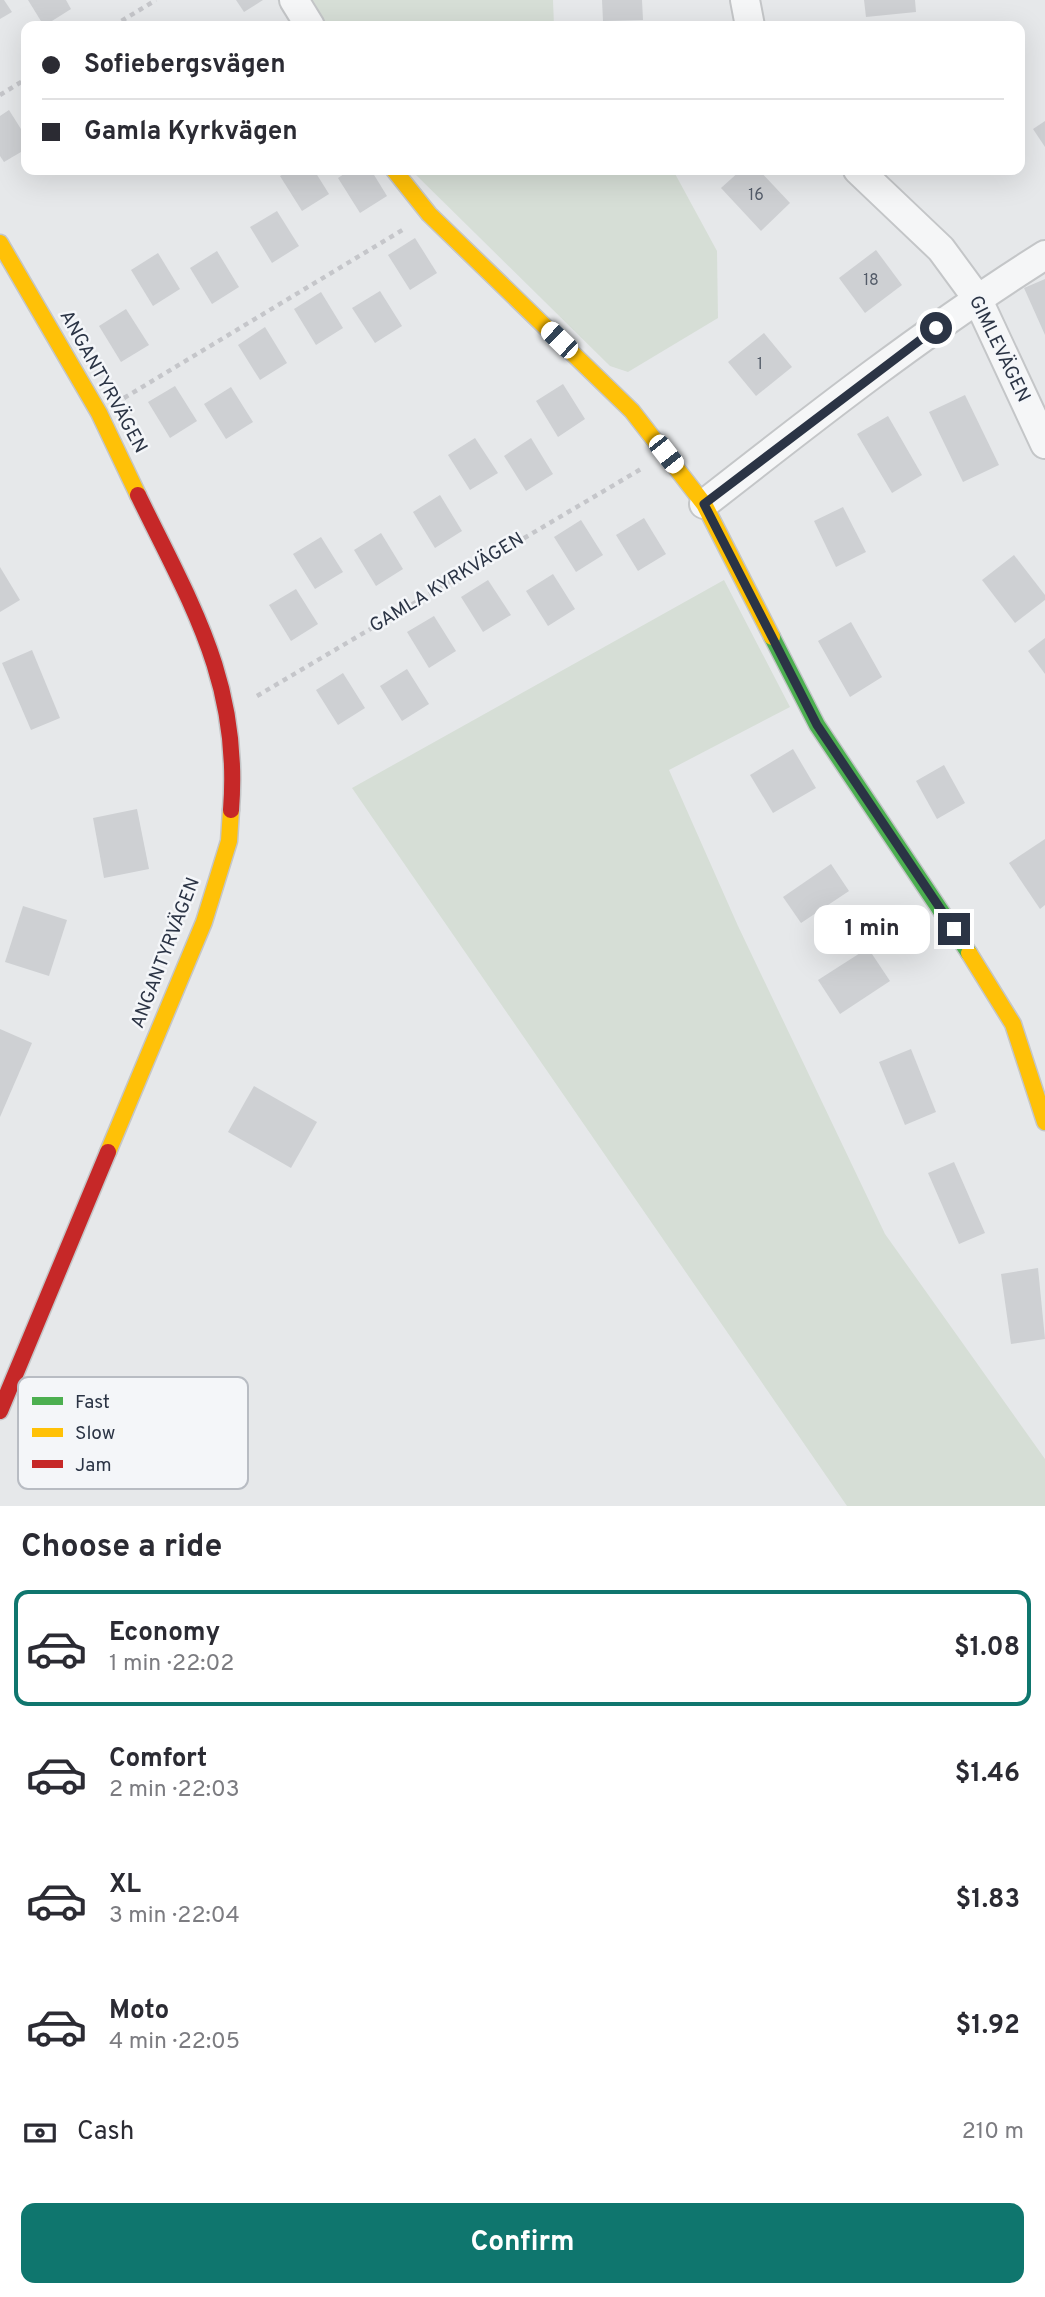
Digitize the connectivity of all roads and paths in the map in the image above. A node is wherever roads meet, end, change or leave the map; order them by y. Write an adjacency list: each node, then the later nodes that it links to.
1 (156, 0): 4 (path)
2 (294, 0): 5 (street)
3 (745, 0): 6 (street)
4 (121, 21)
5 (307, 21)
6 (749, 21)
7 (21, 82): 8 (path)
8 (0, 95)
9 (398, 175): 11 (street)
10 (863, 175): 15 (street, GIMLEVÄGEN)
11 (429, 214): 16 (path); 18 (street)
12 (0, 243): 14 (street, ANGANTYRVÄGEN)
13 (1045, 255): 15 (street)
14 (8, 277): 16 (street, ANGANTYRVÄGEN)
15 (976, 298): 17 (street, GIMLEVÄGEN); 19 (street)
16 (99, 413): 20 (street, ANGANTYRVÄGEN)
17 (1045, 444)
18 (666, 454): 19 (street); 20 (path, GAMLA KYRKVÄGEN)
19 (704, 504): 21 (street)
20 (229, 712): 22 (street, ANGANTYRVÄGEN)
21 (1045, 1122)
22 (0, 1410)

